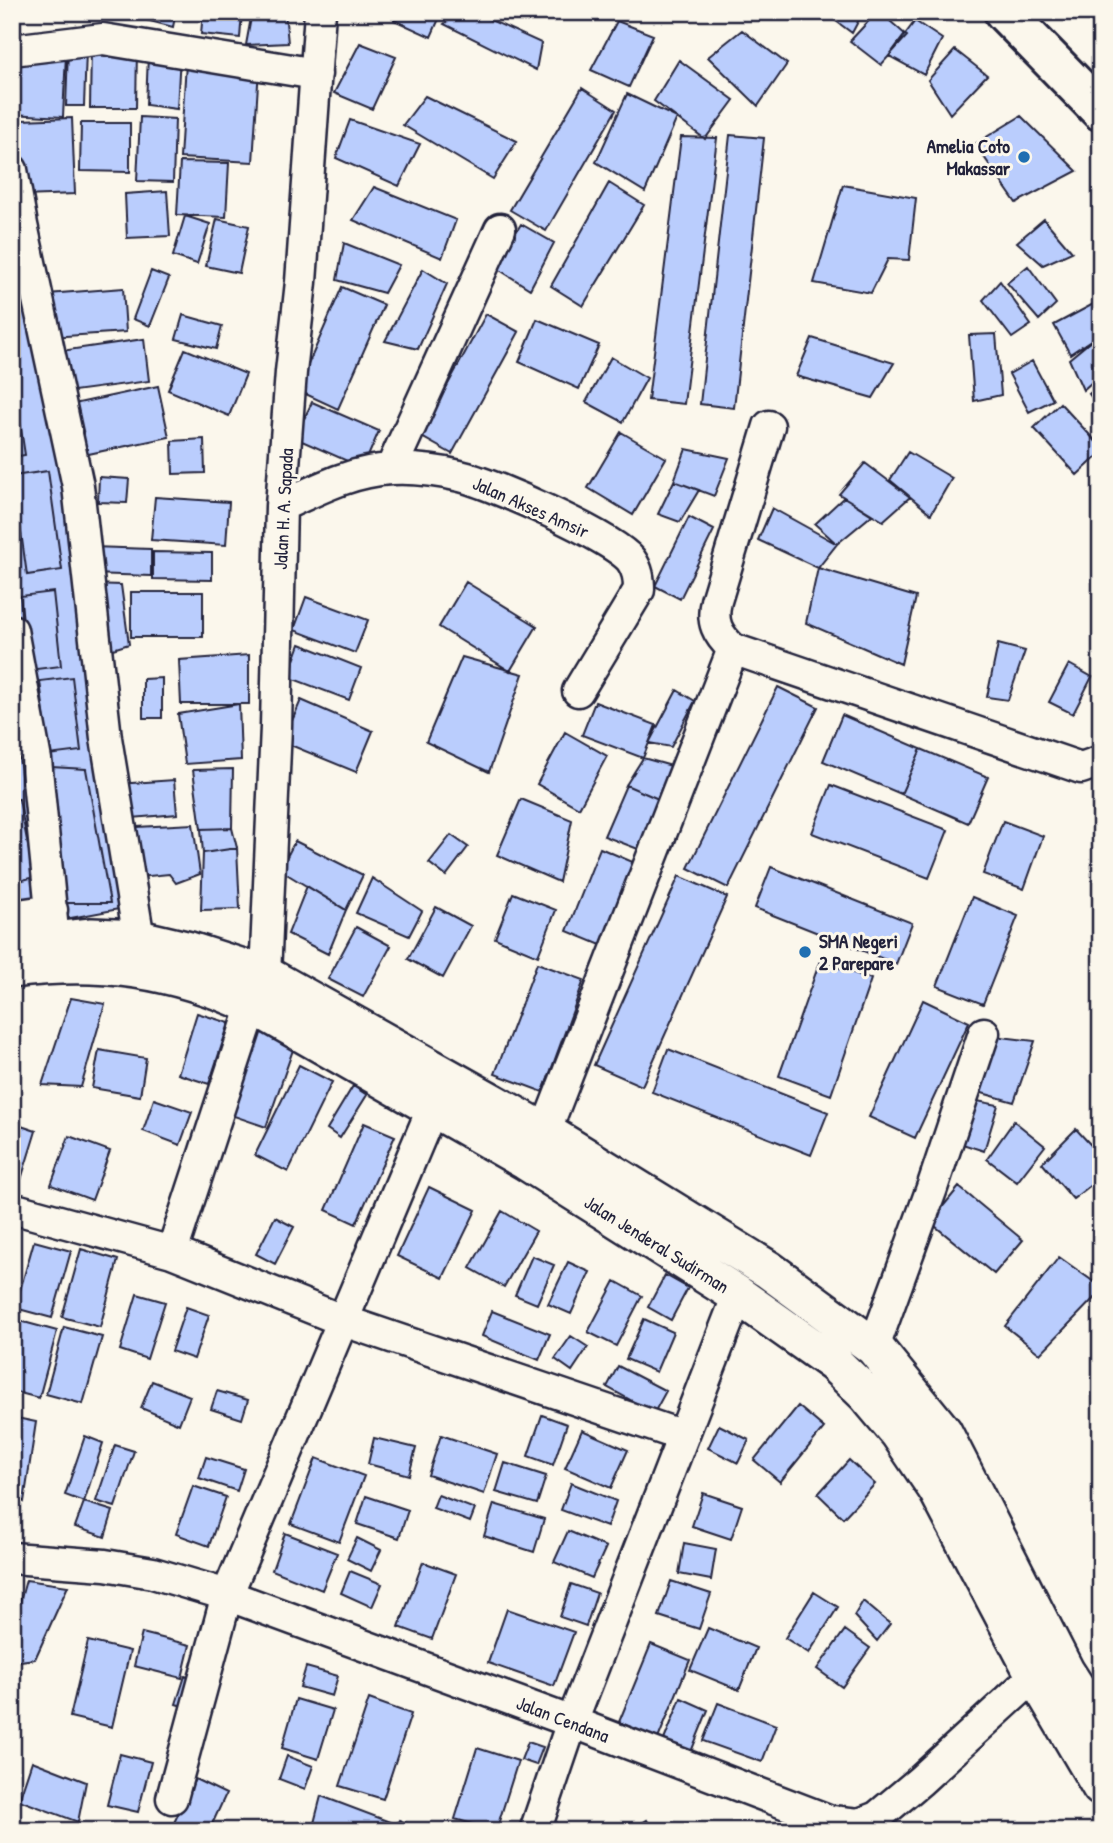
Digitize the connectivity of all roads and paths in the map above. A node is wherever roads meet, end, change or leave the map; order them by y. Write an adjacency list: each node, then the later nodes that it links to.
1 (320, 12): 4 (street, Jalan H. A. Sapada)
2 (1004, 12): 5 (highway)
3 (12, 50): 4 (street)
4 (316, 74): 10 (street, Jalan H. A. Sapada)
5 (1101, 111)
6 (12, 170): 18 (street)
7 (500, 229): 9 (street)
8 (769, 426): 12 (street)
9 (391, 469): 10 (street, Jalan Akses Amsir); 13 (street, Jalan Akses Amsir)
10 (281, 506): 21 (street, Jalan H. A. Sapada)
11 (12, 630): 15 (street)
12 (733, 649): 14 (street); 24 (street)
13 (578, 691)
14 (1101, 761)
15 (24, 762): 17 (street)
16 (12, 916): 17 (street)
17 (53, 925): 18 (main road, Jalan Jenderal Sudirman); 19 (main road, Jalan Jenderal Sudirman)
18 (139, 939): 21 (main road, Jalan Jenderal Sudirman)
19 (12, 946)
20 (12, 969): 21 (main road, Jalan Jenderal Sudirman)
21 (259, 990): 23 (main road, Jalan Jenderal Sudirman); 24 (main road, Jalan Jenderal Sudirman); 26 (street, Jalan H. A. Sapada)
22 (984, 1033): 29 (street)
23 (433, 1107): 24 (main road, Jalan Jenderal Sudirman); 28 (street)
24 (535, 1146): 27 (main road, Jalan Jenderal Sudirman); 29 (main road, Jalan Jenderal Sudirman)
25 (12, 1209): 26 (street)
26 (172, 1252): 28 (street)
27 (738, 1295): 30 (street); 33 (main road, Jalan Jenderal Sudirman)
28 (344, 1321): 30 (street); 32 (street)
29 (874, 1348): 33 (main road, Jalan Jenderal Sudirman)
30 (683, 1436): 34 (street)
31 (12, 1558): 32 (street, Jalan Cendana)
32 (227, 1595): 34 (street, Jalan Cendana); 37 (street)
33 (1046, 1665): 34 (street, Jalan Cendana); 35 (main road, Jalan Jenderal Sudirman); 36 (main road, Jalan Jenderal Sudirman)
34 (572, 1722): 38 (street)
35 (1101, 1727)
36 (1101, 1787)
37 (172, 1798)
38 (535, 1831)

